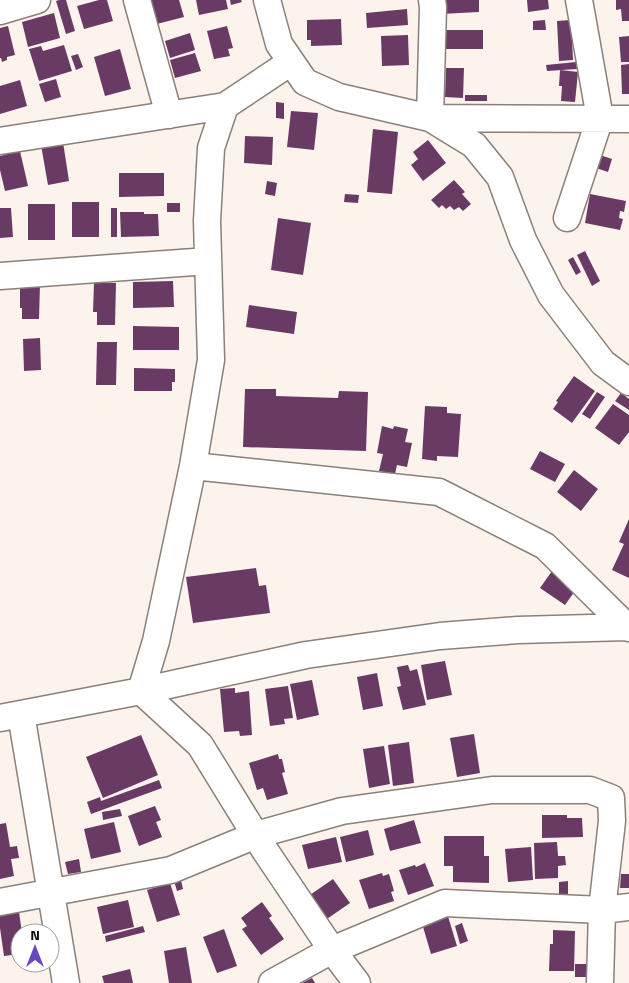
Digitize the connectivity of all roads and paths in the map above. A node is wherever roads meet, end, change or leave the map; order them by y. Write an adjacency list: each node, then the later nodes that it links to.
1 (37, 0): 6 (street)
2 (138, 0): 9 (street)
3 (267, 0): 7 (street)
4 (432, 0): 10 (street)
5 (579, 0): 11 (street)
6 (0, 11)
7 (292, 62): 8 (street); 10 (street)
8 (225, 106): 9 (street); 15 (street)
9 (169, 115): 13 (street)
10 (430, 118): 11 (street); 17 (street)
11 (600, 118): 12 (street); 14 (street)
12 (629, 119)
13 (0, 141)
14 (567, 218)
15 (208, 261): 16 (street); 18 (street)
16 (0, 276)
17 (629, 382)
18 (194, 466): 19 (street); 20 (street)
19 (628, 628): 20 (street)
20 (141, 691): 21 (street); 22 (street)
21 (10, 716): 23 (street)
22 (256, 835): 23 (street); 26 (street); 27 (street)
23 (50, 892): 24 (street); 28 (street)
24 (0, 902)
25 (629, 906): 26 (street)
26 (602, 910): 27 (street); 31 (street)
27 (332, 950): 29 (street); 30 (street)
28 (66, 983)
29 (272, 983)
30 (357, 983)
31 (600, 983)

